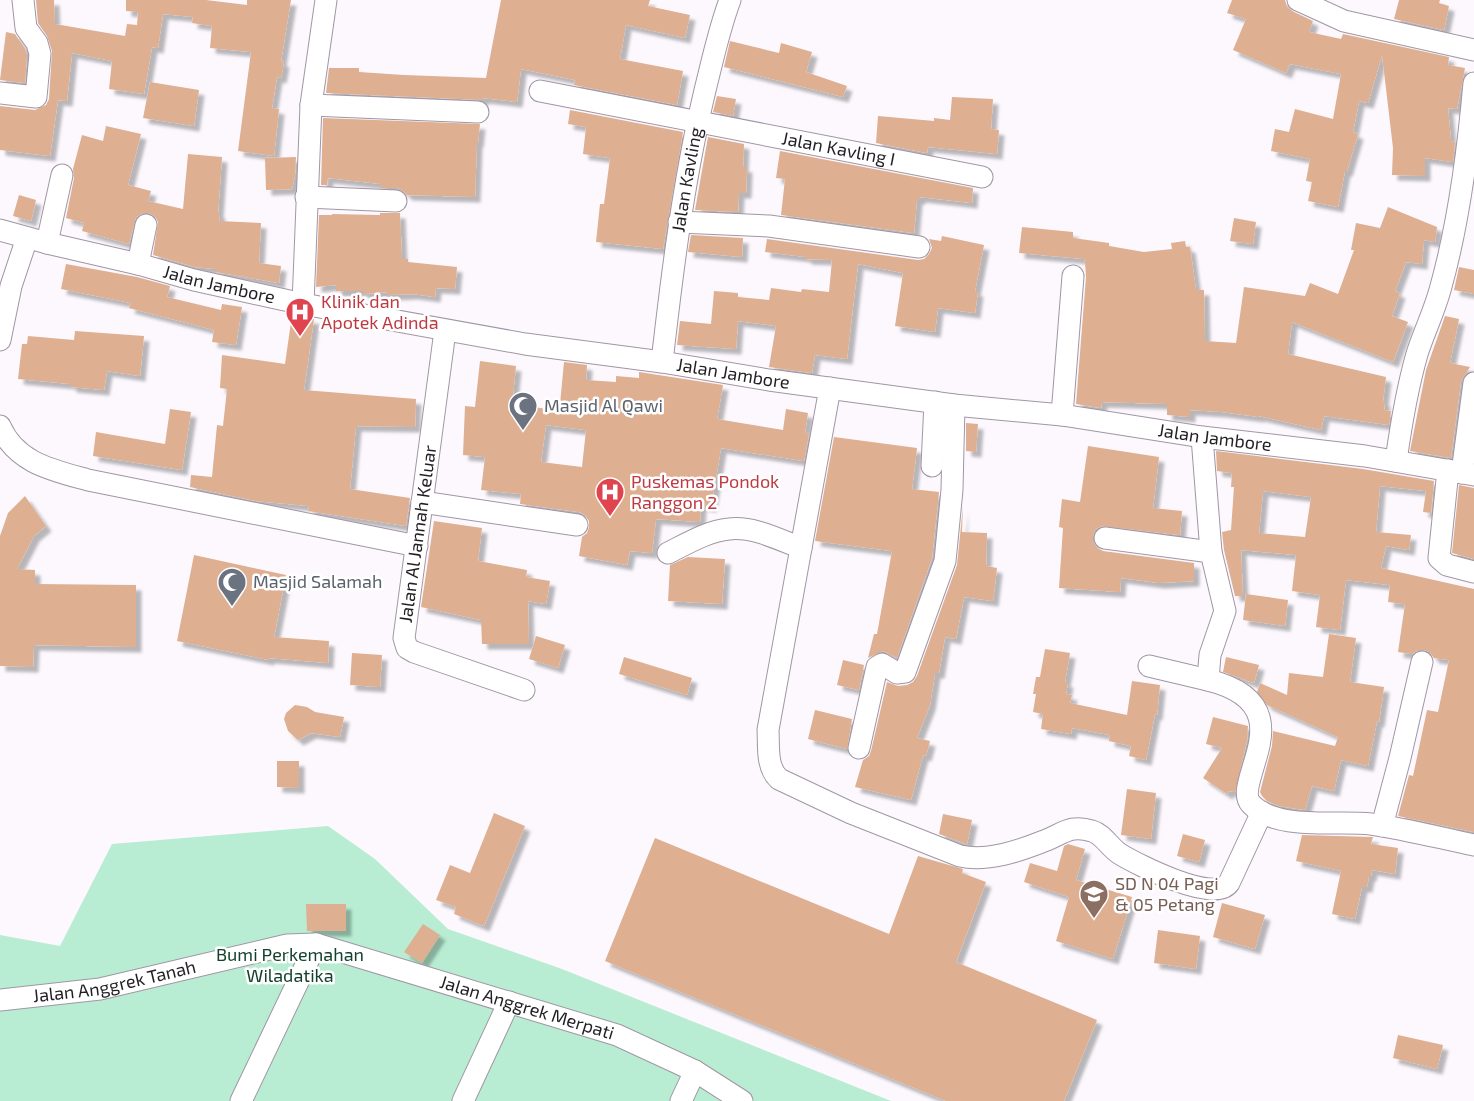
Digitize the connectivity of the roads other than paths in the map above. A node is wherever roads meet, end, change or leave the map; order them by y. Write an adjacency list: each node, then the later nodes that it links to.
1 (23, 0): 8 (street)
2 (326, 0): 9 (street)
3 (730, 0): 11 (street, Jalan Kavling)
4 (1298, 0): 5 (street)
5 (1474, 50)
6 (1474, 83): 33 (street)
7 (540, 91): 11 (street, Jalan Kavling I)
8 (0, 93)
9 (311, 105): 10 (street); 14 (street)
10 (478, 112)
11 (697, 122): 13 (street, Jalan Kavling I); 16 (street, Jalan Kavling)
12 (62, 175): 19 (street)
13 (982, 177)
14 (306, 196): 15 (street); 23 (street)
15 (396, 201)
16 (679, 222): 20 (street); 26 (street, Jalan Kavling)
17 (146, 225): 21 (street)
18 (0, 230): 19 (street, Jalan Jambore)
19 (37, 241): 21 (street, Jalan Jambore); 25 (street)
20 (919, 247)
21 (138, 264): 23 (street, Jalan Jambore)
22 (1072, 276): 30 (street)
23 (303, 304): 24 (street, Jalan Jambore)
24 (446, 331): 26 (street, Jalan Jambore); 36 (street, Jalan Al Jannah Keluar)
25 (0, 340)
26 (662, 362): 28 (street, Jalan Jambore)
27 (1474, 383): 35 (street)
28 (830, 388): 29 (street, Jalan Jambore); 40 (street)
29 (944, 404): 30 (street, Jalan Jambore); 34 (street); 48 (street)
30 (1062, 415): 32 (street, Jalan Jambore)
31 (0, 426): 39 (street)
32 (1202, 437): 33 (street, Jalan Jambore); 41 (street)
33 (1396, 461): 35 (street, Jalan Jambore)
34 (932, 466)
35 (1461, 473): 43 (street)
36 (422, 502): 37 (street); 39 (street, Jalan Al Jannah Keluar)
37 (577, 525)
38 (1105, 538): 41 (street)
39 (417, 546): 47 (street, Jalan Al Jannah Keluar)
40 (801, 548): 42 (street); 49 (street)
41 (1211, 552): 46 (street)
42 (668, 553)
43 (1474, 572)
44 (1422, 662): 50 (street)
45 (1149, 666): 46 (street)
46 (1208, 680): 49 (street)
47 (525, 690)
48 (859, 748)
49 (1262, 812): 50 (street)
50 (1382, 826): 51 (street)
51 (1474, 845)
52 (307, 944): 53 (street, Jalan Anggrek Tanah); 54 (street, Jalan Anggrek Merpati); 56 (street)
53 (0, 1000)
54 (509, 1002): 55 (street, Jalan Anggrek Merpati); 57 (street)
55 (695, 1071): 58 (street); 59 (street, Jalan Anggrek Merpati)
56 (241, 1101)
57 (463, 1101)
58 (681, 1101)
59 (742, 1101)

